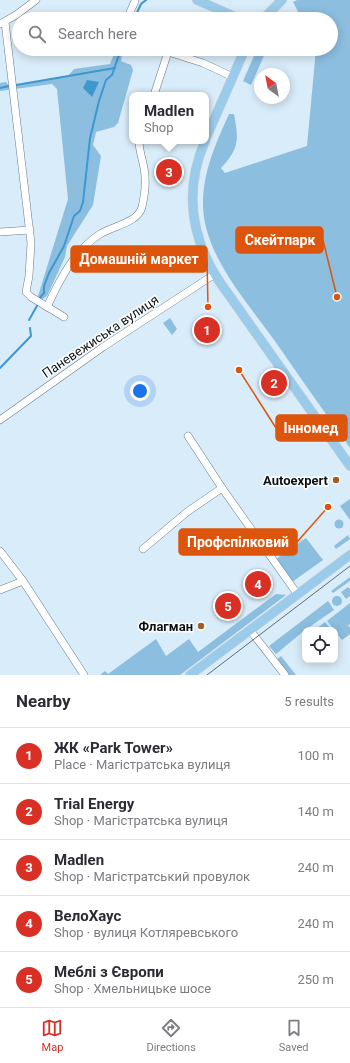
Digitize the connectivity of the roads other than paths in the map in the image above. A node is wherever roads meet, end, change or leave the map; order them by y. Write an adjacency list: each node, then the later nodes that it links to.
1 (36, 0): 5 (street)
2 (197, 0): 7 (main road)
3 (282, 0): 8 (main road)
4 (134, 1): 6 (street)
5 (19, 12)
6 (130, 12)
7 (224, 12)
8 (270, 12)
9 (12, 17): 10 (street)
10 (3, 23): 19 (street)
11 (167, 56): 15 (street)
12 (181, 56): 14 (street)
13 (242, 56): 14 (main road)
14 (233, 77): 16 (main road)
15 (155, 92)
16 (209, 131)
17 (140, 144): 22 (street)
18 (204, 144): 21 (main road)
19 (30, 230): 20 (street); 22 (street)
20 (0, 232)
21 (215, 274): 24 (street, Паневежиська вулиця); 26 (main road)
22 (47, 307): 23 (street)
23 (64, 317)
24 (0, 420)
25 (188, 436): 27 (street)
26 (350, 466)
27 (222, 488): 28 (street); 33 (street)
28 (143, 549)
29 (0, 551): 31 (street)
30 (350, 555): 33 (main road)
31 (23, 581): 32 (street); 35 (street)
32 (0, 590)
33 (298, 595): 34 (main road)
34 (250, 630): 36 (main road); 37 (street)
35 (84, 675)
36 (190, 675)
37 (285, 675)

